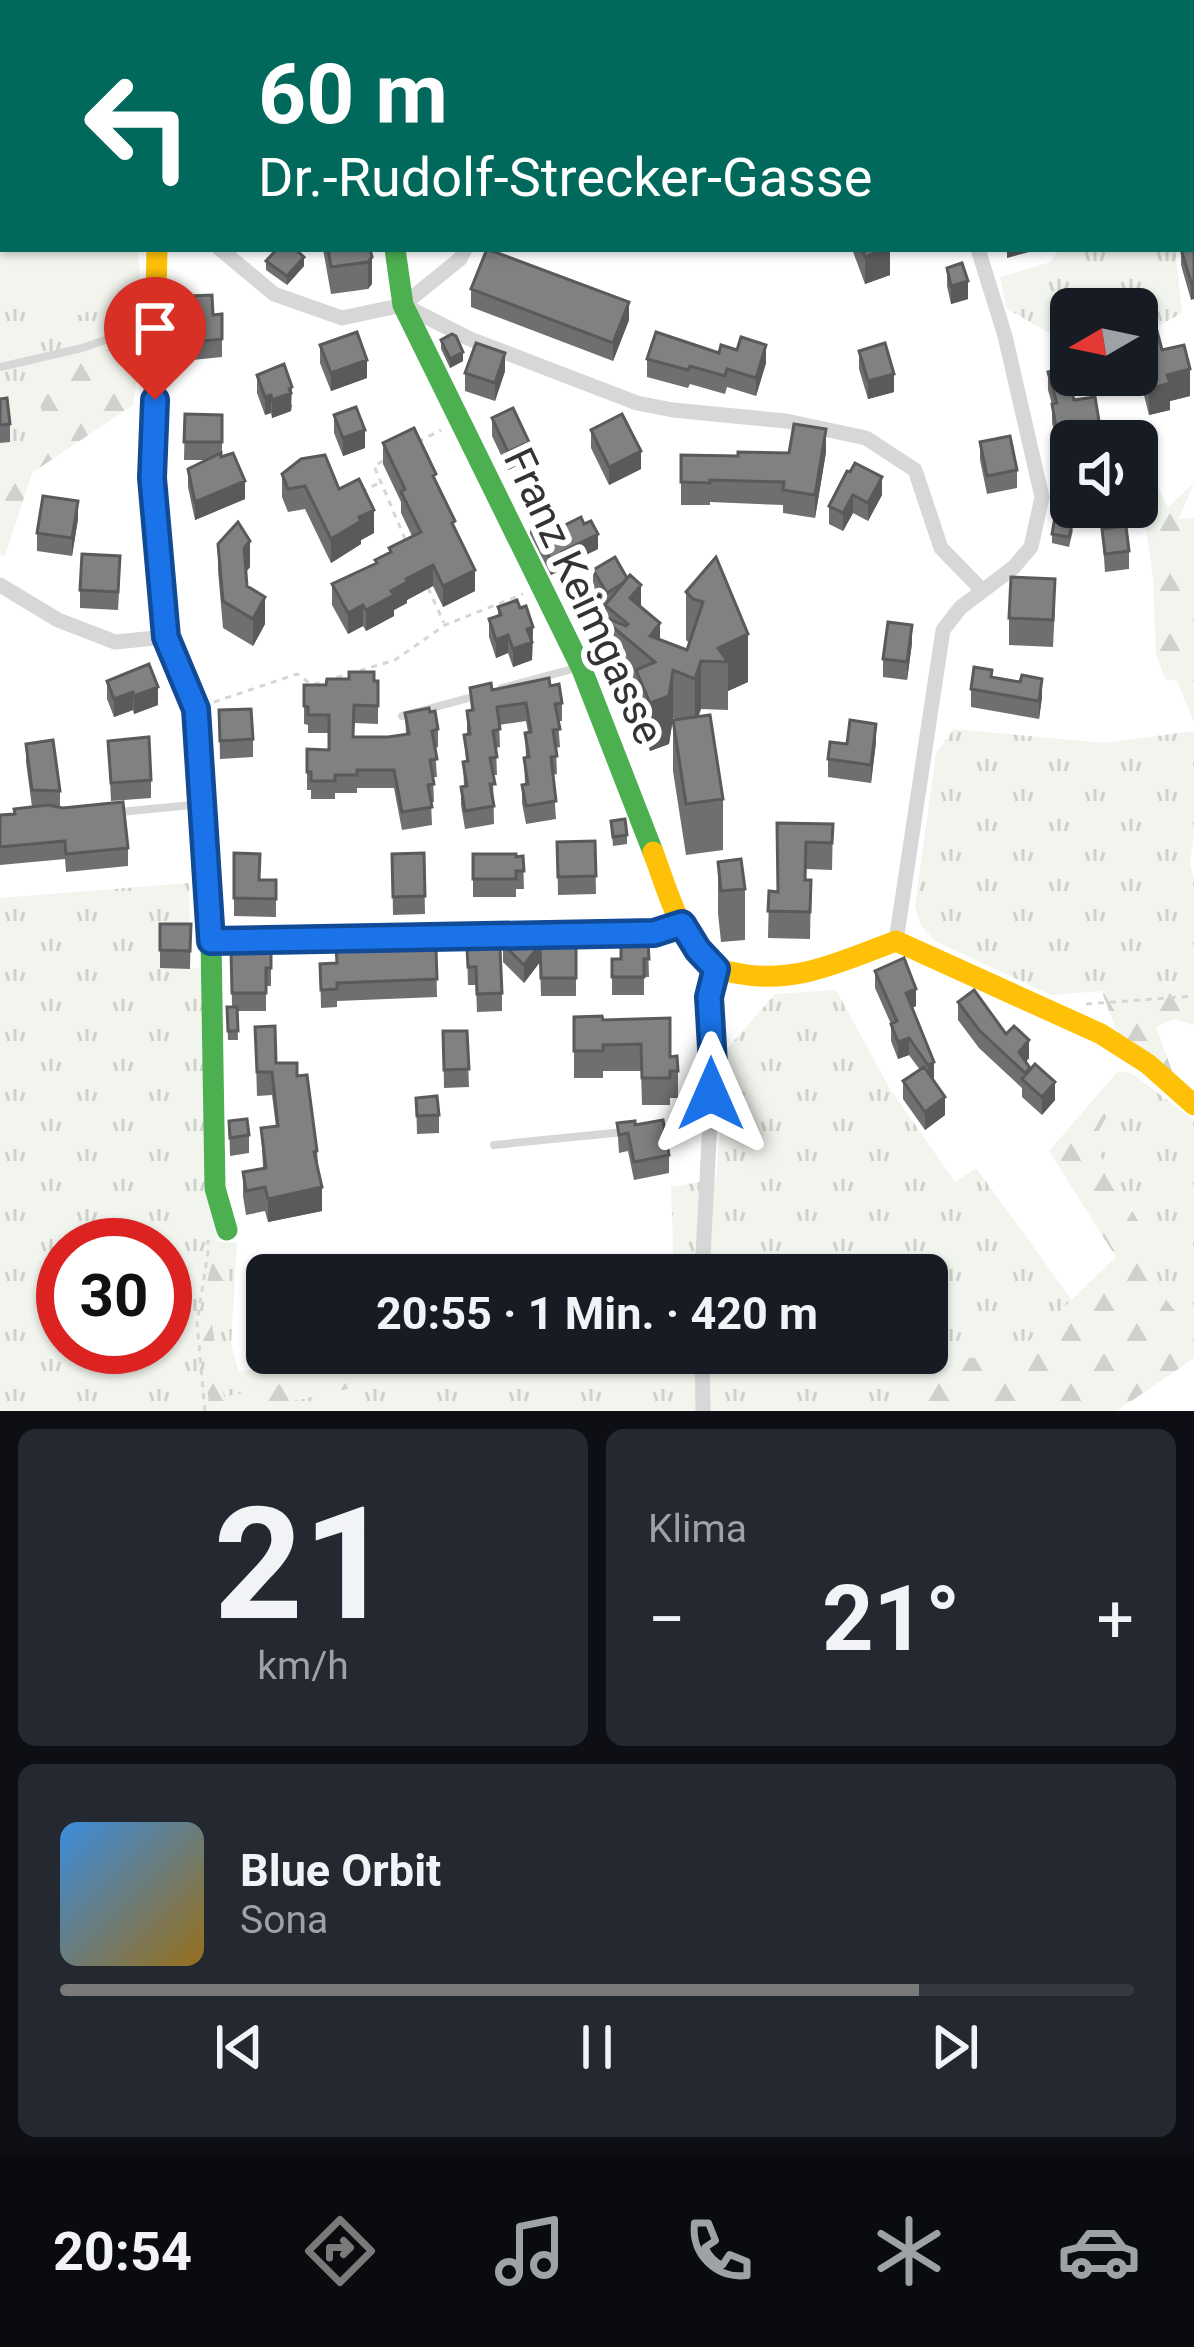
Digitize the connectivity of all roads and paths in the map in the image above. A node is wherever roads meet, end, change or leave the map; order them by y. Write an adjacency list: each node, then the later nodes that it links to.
1 (158, 252): 7 (main road)
2 (224, 252): 6 (street)
3 (395, 252): 6 (main road, Franz Keimgasse)
4 (464, 252): 6 (street)
5 (979, 252): 18 (street)
6 (404, 305): 9 (main road, Franz Keimgasse); 18 (street)
7 (158, 322): 8 (lane); 20 (main road)
8 (0, 367)
9 (459, 420): 10 (path); 17 (main road, Franz Keimgasse)
10 (408, 447)
11 (391, 457): 12 (path)
12 (381, 482): 13 (path); 14 (path)
13 (361, 492)
14 (408, 547)
15 (0, 585): 20 (street)
16 (427, 586): 19 (path)
17 (539, 588): 19 (path); 21 (main road, Franz Keimgasse)
18 (982, 590): 28 (street)
19 (445, 625): 22 (path)
20 (166, 637): 22 (main road)
21 (581, 667): 23 (lane); 26 (main road, Franz Keimgasse)
22 (196, 709): 24 (main road)
23 (402, 716)
24 (202, 804): 25 (lane); 27 (main road)
25 (109, 813)
26 (682, 924): 27 (street); 29 (main road, Franz Keimgasse)
27 (211, 941): 35 (main road)
28 (896, 941): 29 (main road); 32 (main road)
29 (716, 969): 33 (street)
30 (1194, 996): 31 (path)
31 (1083, 1004)
32 (1194, 1106)
33 (709, 1123): 34 (lane); 36 (street)
34 (494, 1145)
35 (217, 1232): 38 (path)
36 (703, 1254)
37 (702, 1374): 39 (street)
38 (206, 1411)
39 (703, 1411)

